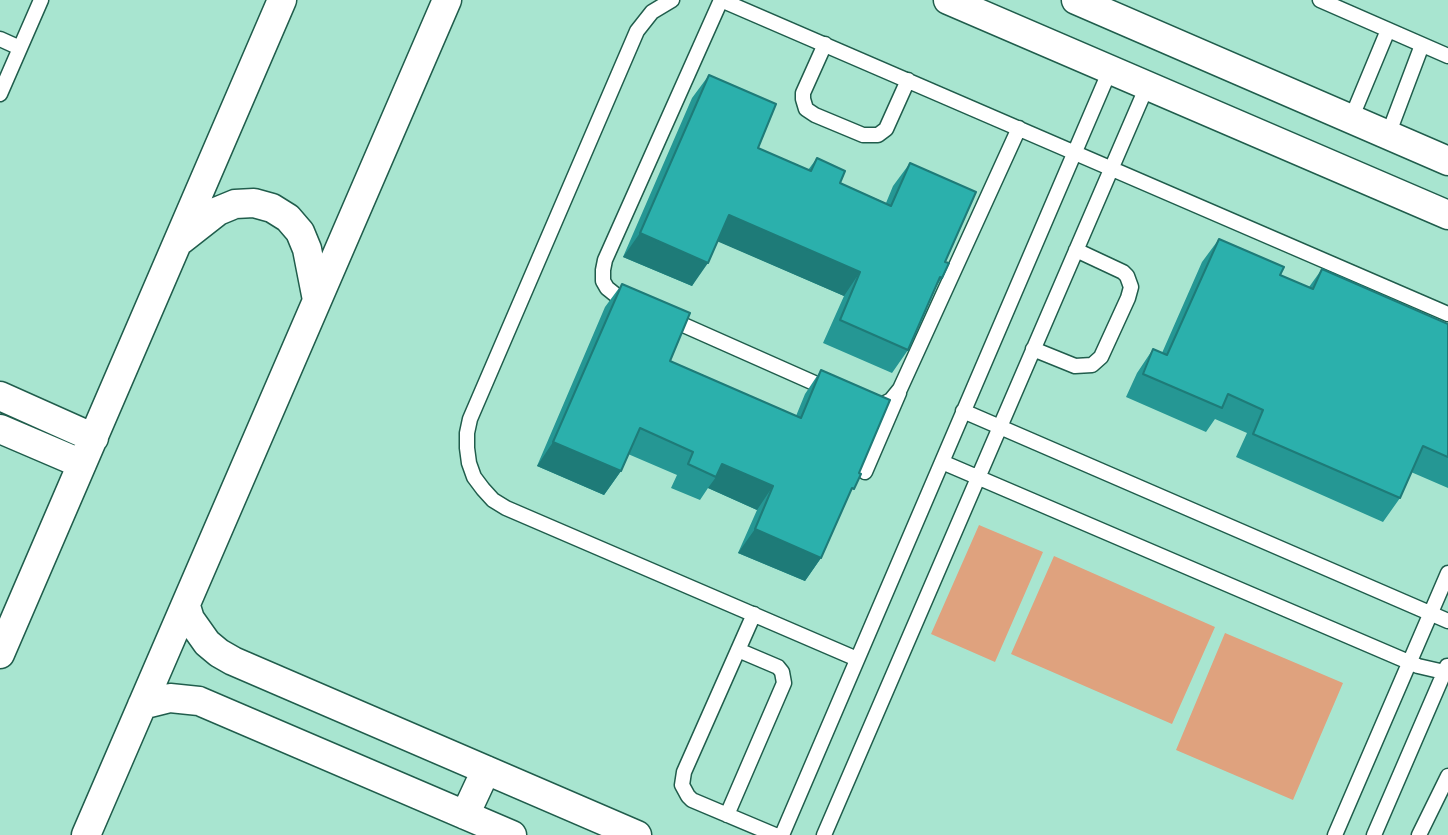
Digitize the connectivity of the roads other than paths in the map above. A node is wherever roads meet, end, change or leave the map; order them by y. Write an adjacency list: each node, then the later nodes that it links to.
1 (41, 0): 12 (lane)
2 (282, 0): 25 (street)
3 (447, 0): 27 (street)
4 (672, 0): 47 (lane)
5 (948, 0): 14 (street)
6 (1076, 0): 18 (street)
7 (1320, 0): 8 (lane)
8 (1388, 30): 11 (lane); 18 (lane)
9 (0, 39): 12 (lane)
10 (825, 44): 15 (lane); 15 (lane); 28 (lane)
11 (1422, 45): 13 (lane); 20 (lane)
12 (20, 48): 17 (lane)
13 (1448, 56)
14 (1110, 70): 16 (street); 21 (lane)
15 (908, 80): 19 (lane)
16 (1147, 86): 23 (lane); 24 (street)
17 (0, 94)
18 (1351, 119): 20 (street)
19 (1019, 128): 21 (lane); 32 (lane)
20 (1388, 135): 22 (street)
21 (1074, 152): 23 (lane); 36 (lane)
22 (1448, 161)
23 (1112, 168): 26 (lane); 29 (lane)
24 (1448, 215)
25 (178, 242): 27 (street); 39 (street)
26 (1076, 250): 31 (lane); 31 (lane)
27 (317, 300): 45 (street)
28 (645, 308)
29 (1448, 314)
30 (660, 315): 34 (lane)
31 (1033, 349): 37 (lane)
32 (900, 389): 35 (lane); 42 (lane)
33 (0, 396): 39 (street)
34 (846, 397)
35 (861, 404)
36 (963, 411): 37 (lane); 40 (lane)
37 (1000, 427): 43 (lane); 46 (lane)
38 (0, 429): 41 (street)
39 (94, 438): 41 (street)
40 (942, 462): 43 (lane); 51 (lane)
41 (82, 464): 50 (street)
42 (865, 472)
43 (978, 477): 52 (lane); 64 (lane)
44 (1448, 573): 46 (lane)
45 (186, 606): 54 (street); 55 (street)
46 (1431, 613): 48 (lane); 52 (lane)
47 (754, 614): 49 (lane); 51 (lane)
48 (1448, 621)
49 (738, 650): 58 (lane); 58 (lane)
50 (0, 654)
51 (857, 659): 63 (lane)
52 (1409, 662): 53 (lane); 65 (lane)
53 (1447, 669): 66 (lane)
54 (142, 705): 57 (street); 59 (street)
55 (486, 770): 57 (street); 61 (street)
56 (1448, 776): 67 (lane)
57 (465, 815): 60 (street)
58 (727, 815): 62 (lane)
59 (86, 835)
60 (512, 835)
61 (637, 835)
62 (775, 835)
63 (782, 835)
64 (824, 835)
65 (1335, 835)
66 (1374, 835)
67 (1419, 835)

